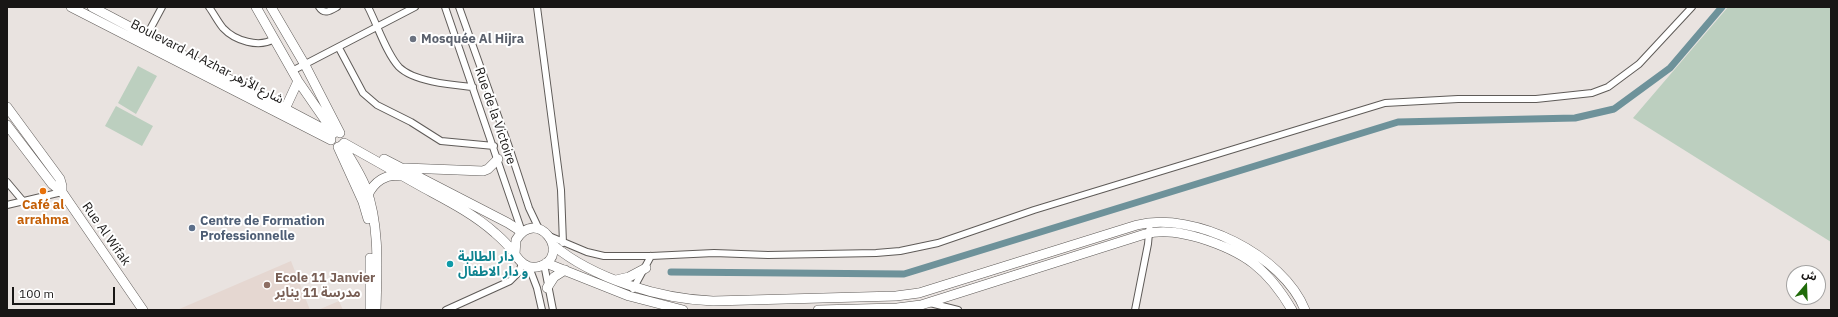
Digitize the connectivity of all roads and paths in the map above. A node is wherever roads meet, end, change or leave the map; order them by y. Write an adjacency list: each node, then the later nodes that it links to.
1 (71, 7): 26 (main road, Boulevard Al Azhar شارع الأزهر)
2 (92, 7): 16 (main road, Boulevard Al Azhar شارع الأزهر)
3 (162, 7): 16 (street)
4 (209, 7): 17 (street)
5 (256, 7): 17 (main road)
6 (271, 7): 19 (main road)
7 (319, 7): 8 (street)
8 (337, 7)
9 (368, 7): 15 (street)
10 (446, 7): 22 (street, Rue de la Victoire)
11 (459, 7): 36 (street, Rue de la Victoire)
12 (537, 7): 40 (street)
13 (1692, 7): 42 (street)
14 (412, 8): 15 (street)
15 (378, 27): 18 (street); 22 (street)
16 (147, 35): 24 (main road, Boulevard Al Azhar شارع الأزهر)
17 (274, 39): 20 (main road)
18 (339, 48): 19 (street); 27 (street)
19 (305, 65): 20 (street); 26 (main road)
20 (292, 71): 21 (main road)
21 (298, 81): 24 (main road); 26 (main road)
22 (473, 88): 27 (street, Rue de la Victoire)
23 (7, 107): 31 (main road, Rue Al Wifak)
24 (285, 109): 26 (main road, Boulevard Al Azhar شارع الأزهر)
25 (7, 125): 31 (main road, Rue Al Wifak)
26 (338, 139): 29 (main road, Boulevard Al Azhar شارع الأزهر); 32 (main road); 55 (main road)
27 (494, 146): 28 (street, Rue de la Victoire)
28 (498, 159): 29 (main road); 37 (street, Rue de la Victoire)
29 (403, 173): 32 (main road); 37 (main road, Boulevard Al Azhar شارع الأزهر); 41 (main road, Boulevard Al Azhar شارع الأزهر)
30 (7, 182): 33 (street)
31 (62, 192): 33 (street); 54 (main road, Rue Al Wifak)
32 (368, 195): 56 (main road)
33 (23, 201): 34 (street)
34 (7, 205)
35 (1150, 222): 38 (street); 51 (main road); 65 (main road)
36 (538, 229): 37 (main road); 39 (main road)
37 (522, 232): 41 (main road)
38 (1150, 233): 52 (main road); 63 (street); 64 (main road)
39 (551, 240): 40 (street); 43 (main road); 47 (main road)
40 (563, 243): 42 (street)
41 (515, 254): 44 (main road)
42 (651, 256): 45 (street)
43 (545, 264): 44 (main road); 46 (main road); 49 (street)
44 (525, 265): 57 (street); 58 (street)
45 (646, 268): 47 (main road); 48 (street)
46 (565, 270): 49 (main road); 50 (main road)
47 (616, 280): 48 (main road)
48 (635, 287): 50 (street); 51 (main road)
49 (547, 288): 59 (street)
50 (629, 296): 60 (main road)
51 (896, 296): 53 (street)
52 (929, 303): 53 (main road); 62 (street)
53 (897, 309): 61 (main road)
54 (143, 310)
55 (370, 310)
56 (376, 310)
57 (446, 310)
58 (542, 310)
59 (553, 310)
60 (683, 310)
61 (818, 310)
62 (958, 310)
63 (1135, 310)
64 (1292, 310)
65 (1305, 310)

